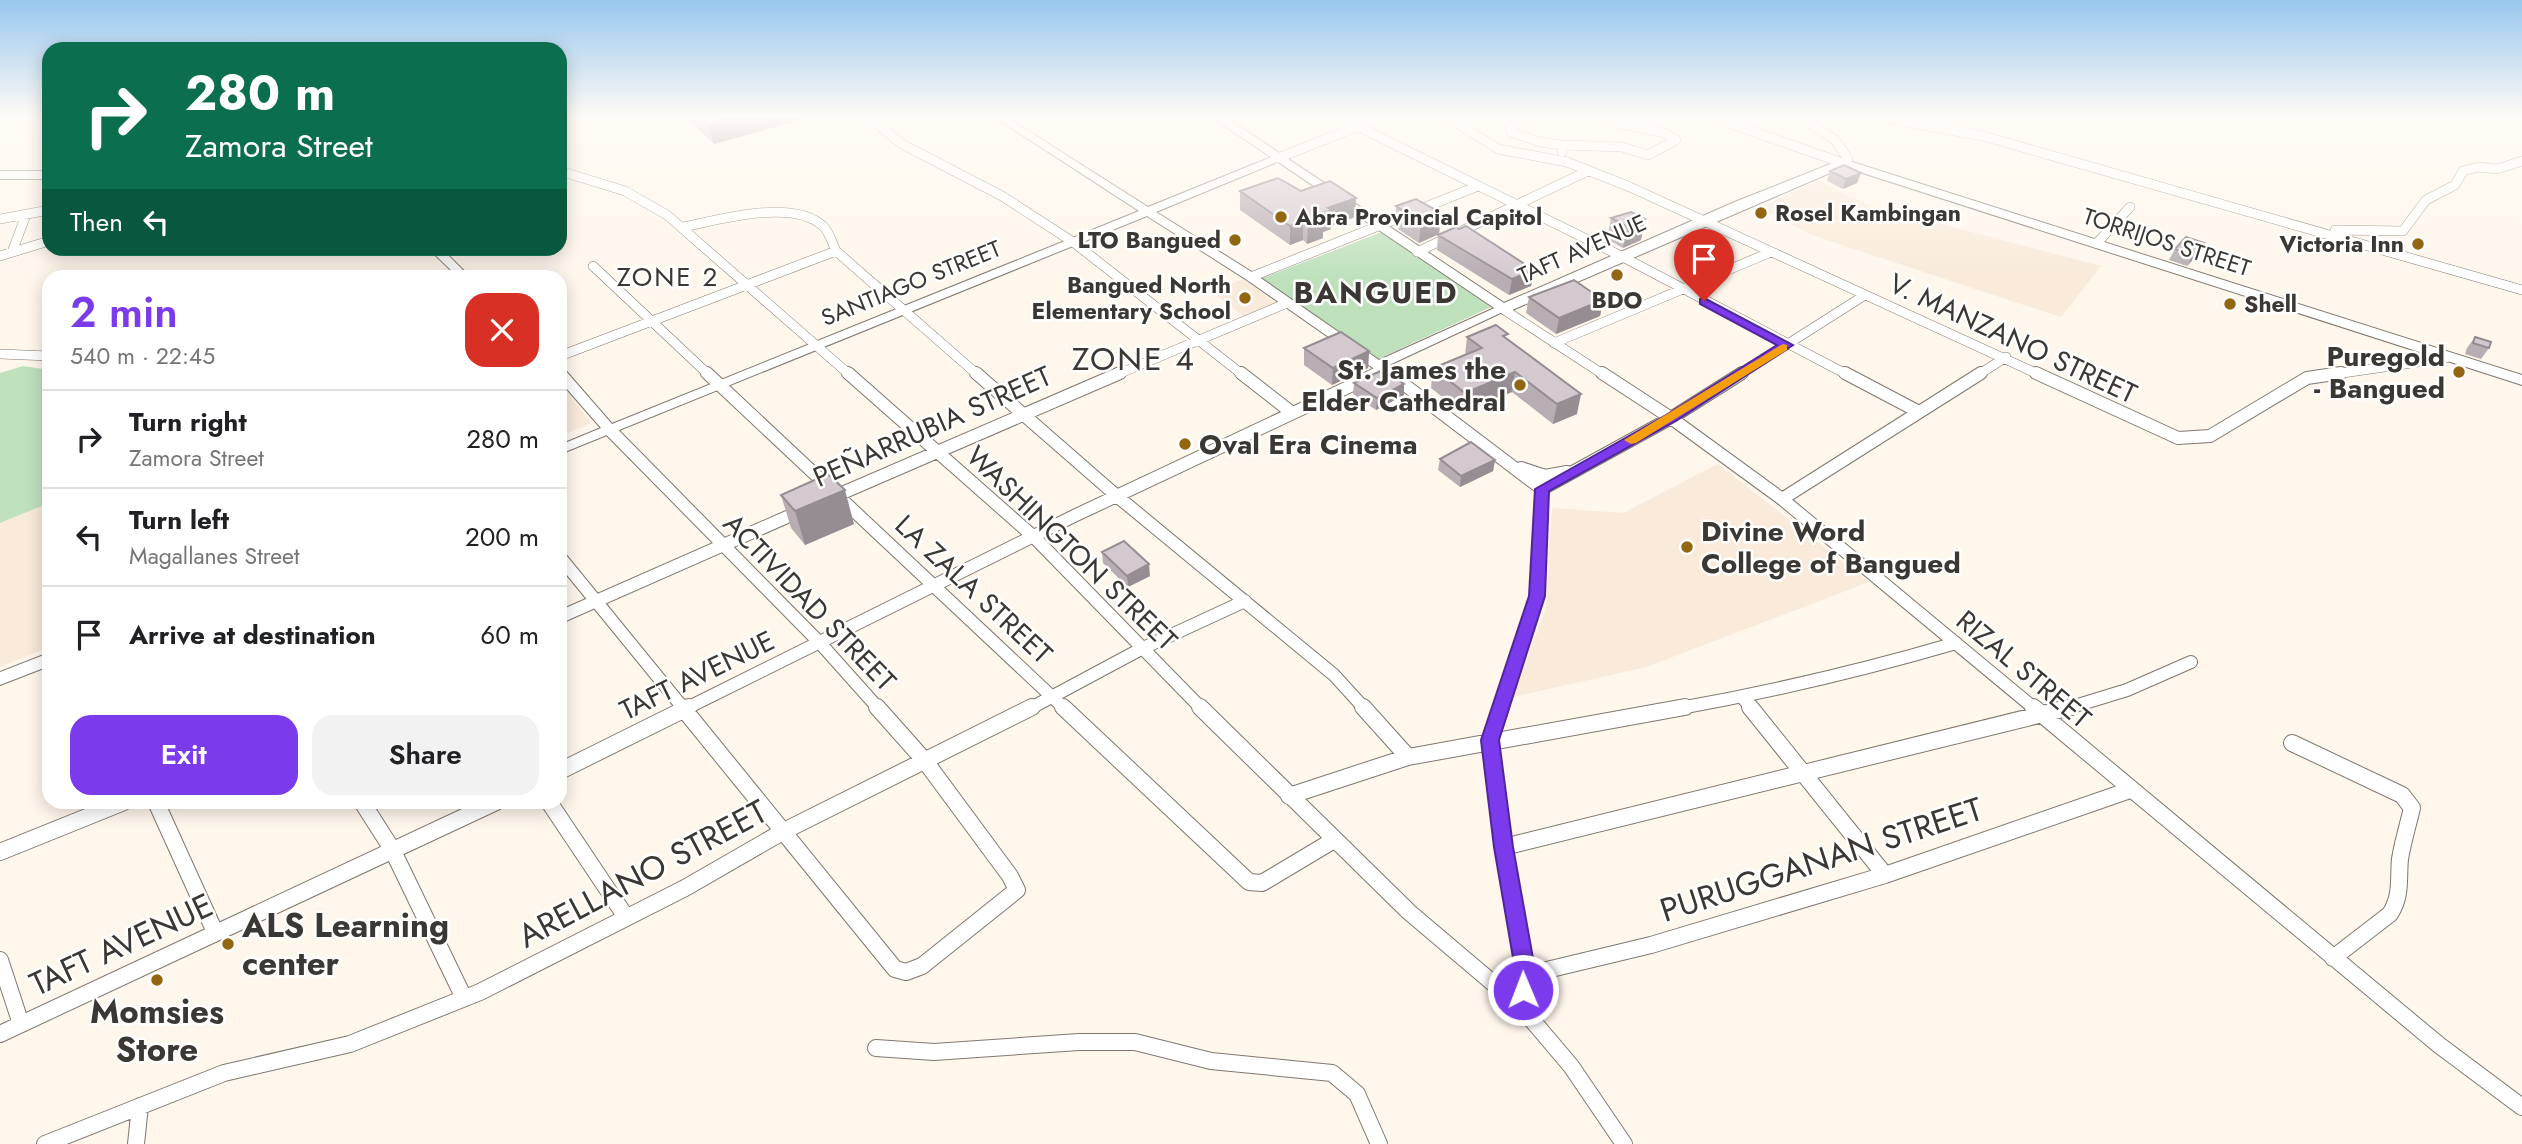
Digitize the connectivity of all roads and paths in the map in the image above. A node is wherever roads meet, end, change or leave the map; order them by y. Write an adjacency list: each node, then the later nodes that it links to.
1 (955, 171): 26 (street)
2 (1085, 171): 18 (street)
3 (1245, 171): 18 (street, SANTIAGO STREET)
4 (1298, 171): 23 (main road)
5 (1449, 171): 15 (street)
6 (1588, 171): 16 (street)
7 (1589, 171): 22 (street, V. MANZANO STREET)
8 (1823, 171): 22 (main road, TAFT AVENUE)
9 (1870, 171): 28 (main road, TORRIJOS STREET)
10 (2109, 171): 25 (street)
11 (2463, 171): 25 (street)
12 (567, 173): 24 (street, WASHINGTON STREET)
13 (0, 175): 14 (main road)
14 (42, 175)
15 (1478, 186): 16 (street); 23 (street)
16 (1517, 205): 31 (street); 35 (street)
17 (2130, 207): 28 (street)
18 (1148, 211): 26 (street, SANTIAGO STREET); 38 (street)
19 (42, 212): 20 (street)
20 (26, 215): 21 (street); 30 (street)
21 (0, 219)
22 (1706, 220): 32 (street, V. MANZANO STREET); 35 (main road, TAFT AVENUE)
23 (1378, 224): 31 (main road); 38 (street)
24 (683, 227): 29 (street); 39 (street, WASHINGTON STREET)
25 (2318, 230): 41 (street)
26 (1073, 242): 45 (street, SANTIAGO STREET); 47 (street)
27 (42, 243): 30 (street)
28 (2097, 243): 55 (main road, TORRIJOS STREET)
29 (836, 251): 39 (street); 45 (street)
30 (12, 252): 33 (street)
31 (1418, 252): 44 (main road)
32 (1770, 252): 40 (street); 42 (street, V. MANZANO STREET)
33 (0, 256)
34 (442, 256): 37 (street)
35 (1621, 256): 40 (street); 44 (main road, TAFT AVENUE)
36 (593, 266): 46 (street, LA ZALA STREET)
37 (457, 270)
38 (1251, 277): 43 (street)
39 (750, 284): 46 (street); 50 (street, WASHINGTON STREET)
40 (1684, 290): 48 (street); 49 (street)
41 (2522, 290)
42 (1865, 295): 49 (street); 54 (street, V. MANZANO STREET)
43 (1287, 303): 47 (street, PEÑARRUBIA STREET); 56 (street)
44 (1503, 309): 48 (street, RIZAL STREET); 56 (street, TAFT AVENUE)
45 (905, 310): 50 (street, SANTIAGO STREET); 62 (street)
46 (652, 320): 51 (street); 59 (street, LA ZALA STREET)
47 (1198, 339): 60 (street); 62 (street, PEÑARRUBIA STREET)
48 (1554, 343): 63 (street, RIZAL STREET)
49 (1787, 345): 61 (street); 63 (street)
50 (817, 346): 59 (street, SANTIAGO STREET); 66 (street, WASHINGTON STREET)
51 (567, 353)
52 (0, 354): 53 (street)
53 (42, 356)
54 (2006, 357): 55 (street, V. MANZANO STREET); 61 (street)
55 (2446, 358): 57 (main road)
56 (1382, 367): 60 (street, TAFT AVENUE); 67 (street)
57 (2522, 380)
58 (567, 381): 64 (street, ACTIVIDAD STREET)
59 (722, 384): 64 (street, SANTIAGO STREET); 71 (street, LA ZALA STREET)
60 (1291, 412): 70 (street, TAFT AVENUE)
61 (1919, 412): 72 (street)
62 (1024, 413): 66 (street, PEÑARRUBIA STREET); 70 (street)
63 (1671, 418): 68 (street); 72 (street, RIZAL STREET)
64 (610, 430): 65 (street, SANTIAGO STREET); 75 (street, ACTIVIDAD STREET)
65 (567, 447)
66 (937, 450): 71 (street, PEÑARRUBIA STREET); 74 (street, WASHINGTON STREET)
67 (1510, 465): 68 (street); 69 (street)
68 (1579, 468): 69 (street)
69 (1542, 489): 91 (street)
70 (1118, 497): 74 (street, TAFT AVENUE); 79 (street)
71 (832, 498): 77 (street, LA ZALA STREET)
72 (1782, 499): 82 (street, RIZAL STREET)
73 (815, 505): 75 (street, PEÑARRUBIA STREET)
74 (1034, 537): 77 (street, TAFT AVENUE); 83 (street, WASHINGTON STREET)
75 (722, 546): 78 (street, PEÑARRUBIA STREET); 81 (street, ACTIVIDAD STREET)
76 (567, 564): 78 (street)
77 (934, 586): 81 (street, TAFT AVENUE); 87 (street, LA ZALA STREET)
78 (598, 601): 80 (street, PEÑARRUBIA STREET); 89 (street)
79 (1245, 601): 83 (street, ARELLANO STREET); 93 (street)
80 (567, 614)
81 (821, 643): 89 (street, TAFT AVENUE); 94 (street, ACTIVIDAD STREET)
82 (1956, 643): 88 (street); 90 (street, RIZAL STREET)
83 (1141, 649): 87 (street, ARELLANO STREET); 98 (street, WASHINGTON STREET)
84 (42, 662): 86 (street)
85 (2191, 662): 90 (street)
86 (0, 678)
87 (1053, 697): 94 (street, ARELLANO STREET); 105 (street, LA ZALA STREET)
88 (1742, 697): 91 (street); 96 (street)
89 (683, 710): 95 (street, TAFT AVENUE); 104 (street)
90 (2042, 716): 96 (street); 97 (street, RIZAL STREET)
91 (1490, 740): 93 (street); 106 (street)
92 (2292, 743): 112 (street)
93 (1408, 757): 98 (street)
94 (925, 761): 104 (street, ARELLANO STREET); 104 (street, ACTIVIDAD STREET)
95 (567, 768)
96 (1804, 774): 106 (street); 109 (street)
97 (2130, 790): 109 (street, PURUGGANAN STREET); 112 (street, RIZAL STREET)
98 (1289, 796): 105 (street, WASHINGTON STREET)
99 (107, 809): 108 (street)
100 (159, 809): 111 (street)
101 (366, 809): 107 (street)
102 (481, 809): 107 (street, TAFT AVENUE)
103 (554, 809): 110 (street)
104 (784, 831): 110 (street, ARELLANO STREET)
105 (1334, 840): 116 (street, WASHINGTON STREET)
106 (1504, 847): 114 (street)
107 (392, 849): 111 (street, TAFT AVENUE); 115 (street)
108 (0, 852)
109 (1885, 875): 114 (street, PURUGGANAN STREET)
110 (626, 917): 115 (street, ARELLANO STREET)
111 (215, 932): 117 (street, TAFT AVENUE)
112 (2333, 958): 121 (street, RIZAL STREET)
113 (0, 960): 117 (street)
114 (1526, 975): 116 (street)
115 (464, 998): 120 (street, ARELLANO STREET)
116 (1521, 1006): 125 (street)
117 (21, 1024): 118 (street, TAFT AVENUE)
118 (0, 1034)
119 (876, 1048): 124 (street)
120 (140, 1106): 122 (street, ARELLANO STREET); 123 (street)
121 (2522, 1107)
122 (45, 1144)
123 (136, 1144)
124 (1379, 1144)
125 (1624, 1144)

